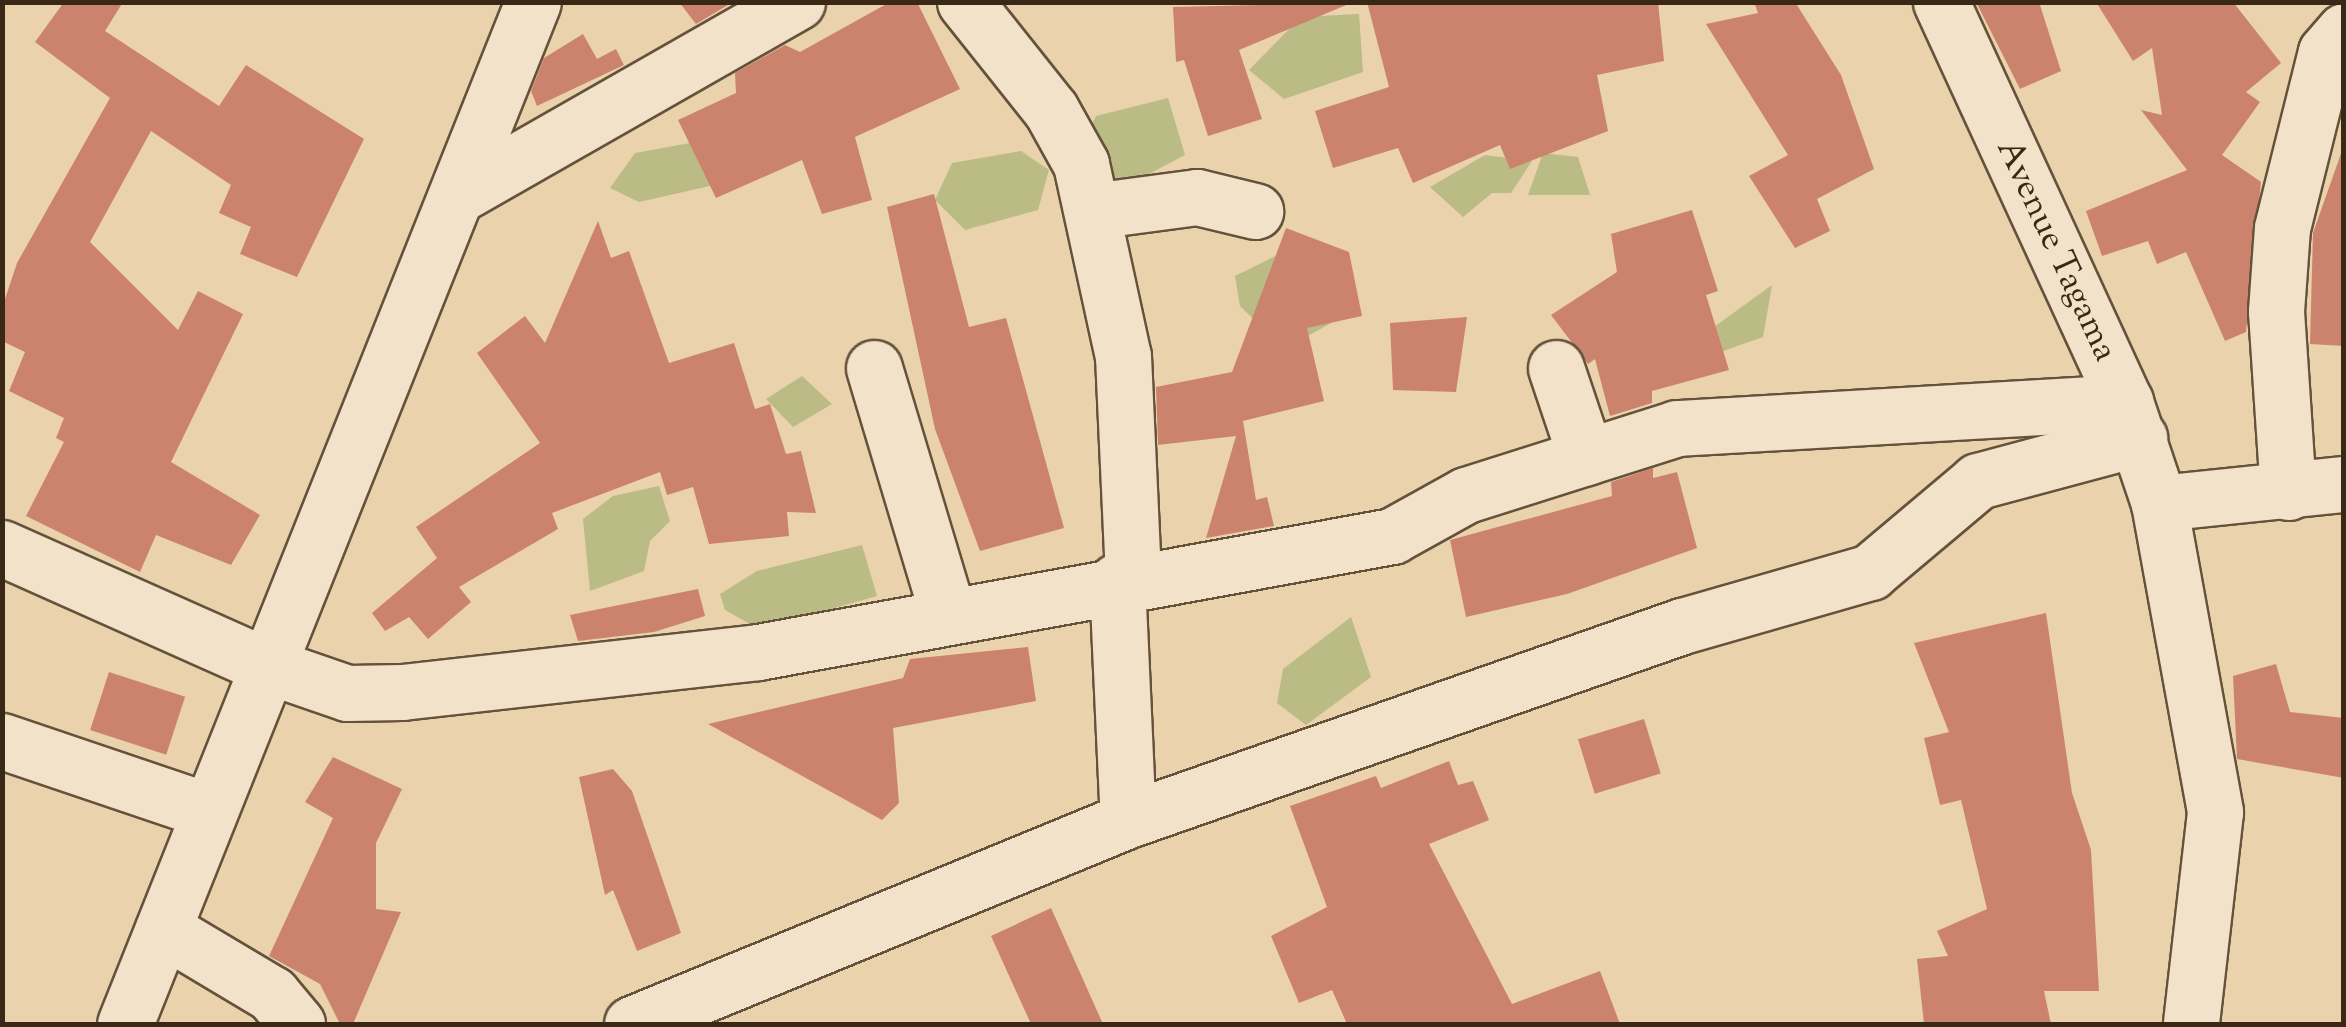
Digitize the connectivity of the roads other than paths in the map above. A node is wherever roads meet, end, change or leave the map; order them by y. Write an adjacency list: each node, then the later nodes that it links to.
1 (533, 2): 6 (street)
2 (797, 2): 6 (street)
3 (965, 2): 8 (street)
4 (1941, 2): 11 (street, Avenue Tagama)
5 (2344, 32): 14 (street)
6 (460, 194): 19 (street)
7 (1255, 211): 8 (street)
8 (1092, 212): 17 (street)
9 (874, 368): 18 (street)
10 (1556, 368): 12 (street)
11 (2132, 420): 12 (street); 15 (street, Avenue Tagama); 22 (street)
12 (1586, 457): 17 (street)
13 (2344, 484): 14 (street)
14 (2288, 492): 15 (street)
15 (2159, 503): 27 (street, Avenue Tagama)
16 (2, 548): 19 (street)
17 (1125, 579): 18 (street); 22 (street)
18 (948, 614): 19 (street)
19 (263, 664): 21 (street)
20 (2, 741): 21 (street)
21 (206, 810): 23 (street)
22 (1128, 820): 26 (street)
23 (163, 929): 24 (street); 25 (street)
24 (125, 1024)
25 (297, 1024)
26 (632, 1024)
27 (2192, 1024)

